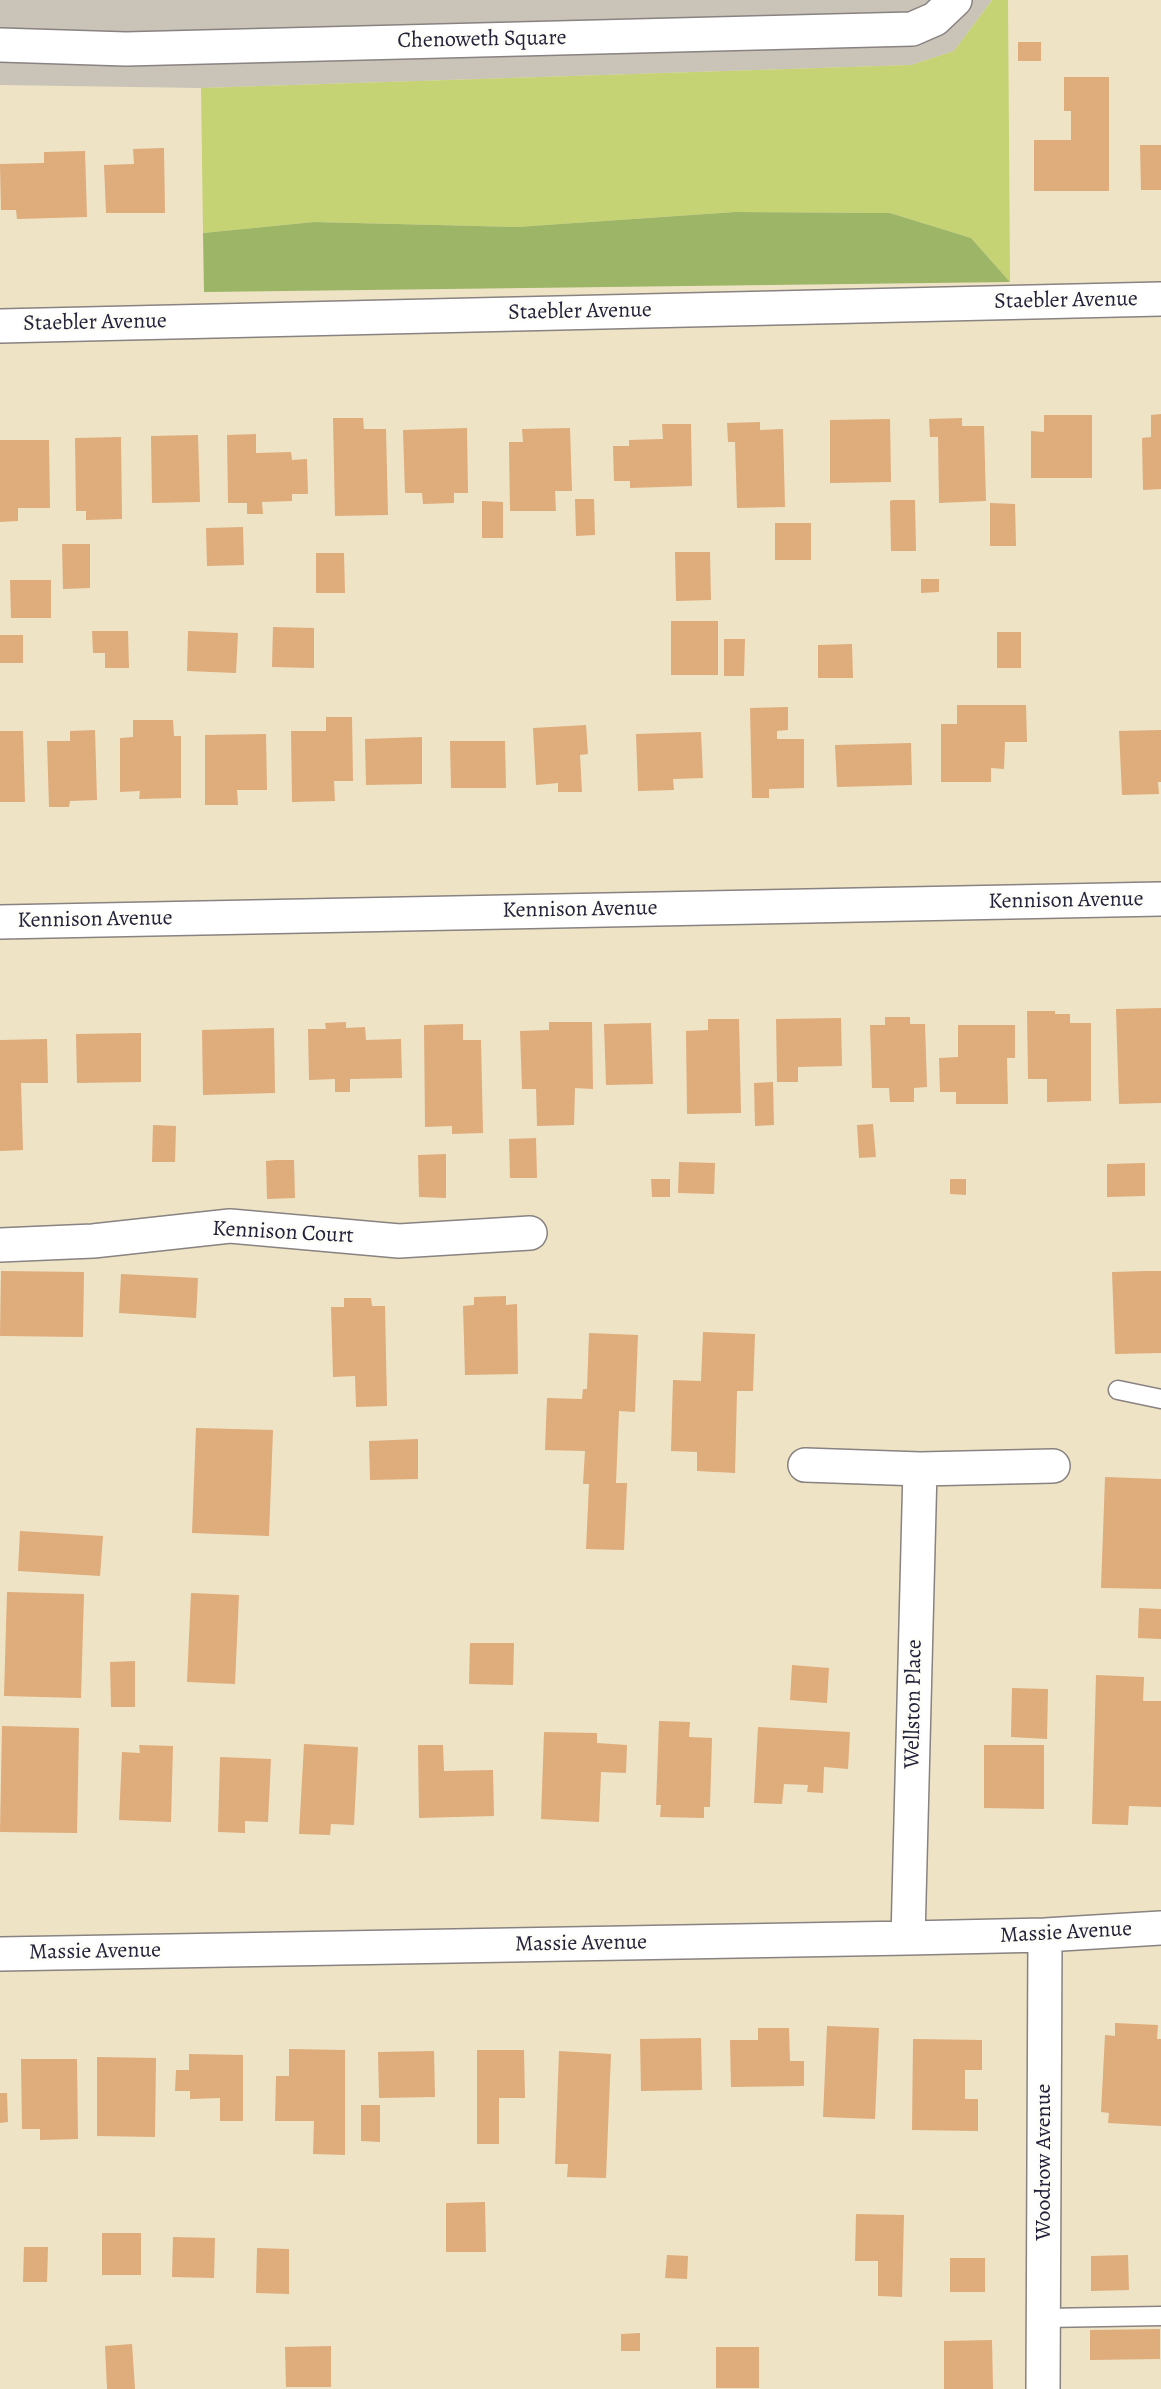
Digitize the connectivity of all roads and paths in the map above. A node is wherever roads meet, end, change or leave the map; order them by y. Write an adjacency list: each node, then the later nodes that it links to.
1 (955, 0): 2 (street, Chenoweth Square)
2 (0, 45)
3 (1161, 299): 4 (street, Staebler Avenue)
4 (0, 326)
5 (1161, 899): 6 (street, Kennison Avenue)
6 (0, 922)
7 (530, 1233): 8 (street, Kennison Court)
8 (0, 1245)
9 (1118, 1390): 10 (lane)
10 (1161, 1399)
11 (805, 1465): 13 (street)
12 (1053, 1466): 13 (street)
13 (920, 1469): 16 (street, Wellston Place)
14 (1161, 1928): 15 (street, Massie Avenue)
15 (1045, 1935): 16 (street, Massie Avenue); 19 (street, Woodrow Avenue)
16 (908, 1938): 17 (street, Massie Avenue)
17 (0, 1954)
18 (1161, 2316): 19 (lane)
19 (1045, 2318): 20 (street, Woodrow Avenue)
20 (1043, 2389)

